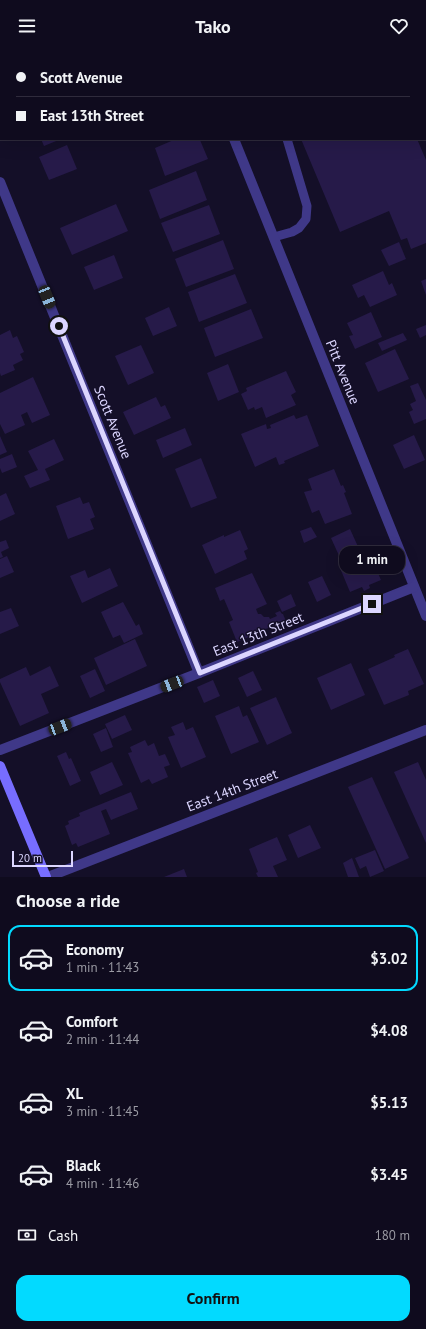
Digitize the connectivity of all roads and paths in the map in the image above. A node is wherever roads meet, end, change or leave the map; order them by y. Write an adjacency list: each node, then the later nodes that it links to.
1 (234, 140): 4 (street, Pitt Avenue)
2 (287, 140): 4 (lane)
3 (0, 182): 7 (street, Scott Avenue)
4 (274, 237): 5 (street, Pitt Avenue)
5 (414, 587): 6 (street, Pitt Avenue); 7 (street, East 13th Street)
6 (426, 616)
7 (200, 673): 9 (street, East 13th Street)
8 (426, 730): 11 (street, East 14th Street)
9 (0, 750)
10 (0, 766): 11 (main road)
11 (47, 877)

